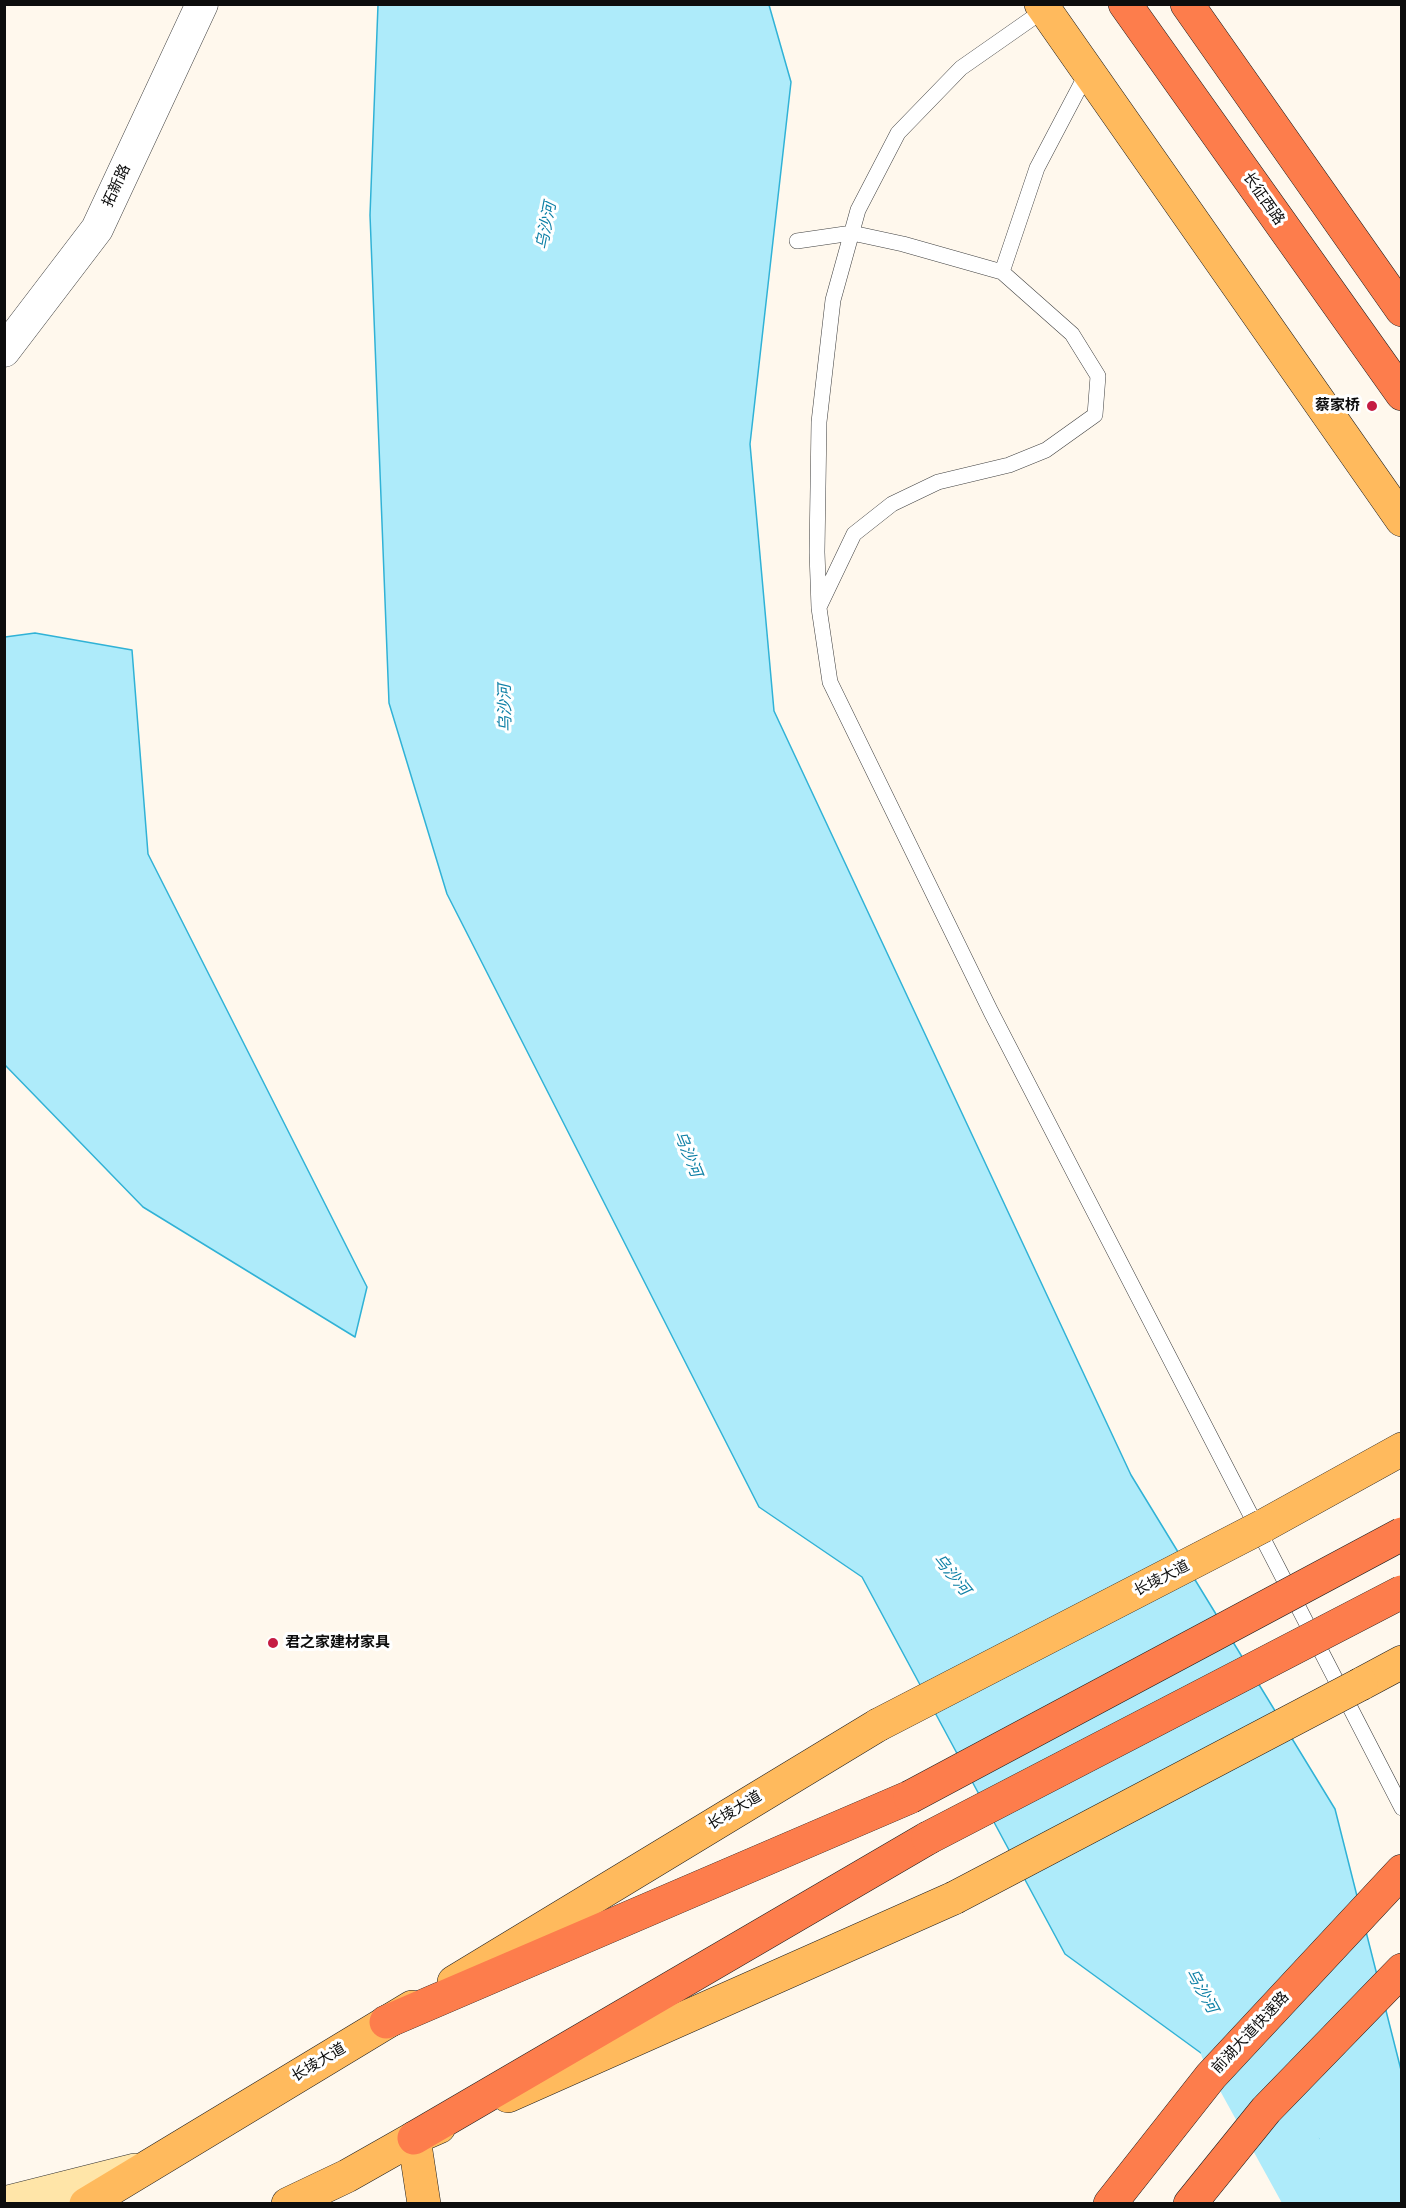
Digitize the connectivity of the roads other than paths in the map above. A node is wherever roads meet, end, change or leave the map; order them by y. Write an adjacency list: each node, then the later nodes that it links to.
1 (202, 4): 10 (street, 拓新路)
2 (1125, 4): 11 (highway, 长征西路)
3 (1187, 4): 9 (highway)
4 (1042, 7): 5 (main road); 6 (lane)
5 (1088, 71): 8 (lane); 12 (main road)
6 (852, 233): 7 (lane); 8 (lane); 13 (lane)
7 (797, 241)
8 (1002, 272): 13 (lane)
9 (1401, 310)
10 (4, 351)
11 (1401, 394)
12 (1401, 520)
13 (819, 608): 18 (lane)
14 (1401, 1449): 21 (main road, 长堎大道, bridge)
15 (1401, 1534): 21 (highway, bridge)
16 (1401, 1592): 22 (highway, bridge)
17 (1401, 1662): 22 (main road, bridge)
18 (1401, 1808)
19 (1401, 1871): 29 (highway, 前湖大道快速路)
20 (1401, 1970): 30 (highway)
21 (386, 2022): 23 (main road, 长堎大道)
22 (414, 2138): 24 (main road); 28 (main road)
23 (146, 2167): 25 (main road); 26 (main road, 长堎大道)
24 (348, 2190): 27 (main road)
25 (4, 2203)
26 (86, 2204)
27 (288, 2204)
28 (424, 2204)
29 (1110, 2204)
30 (1190, 2204)

